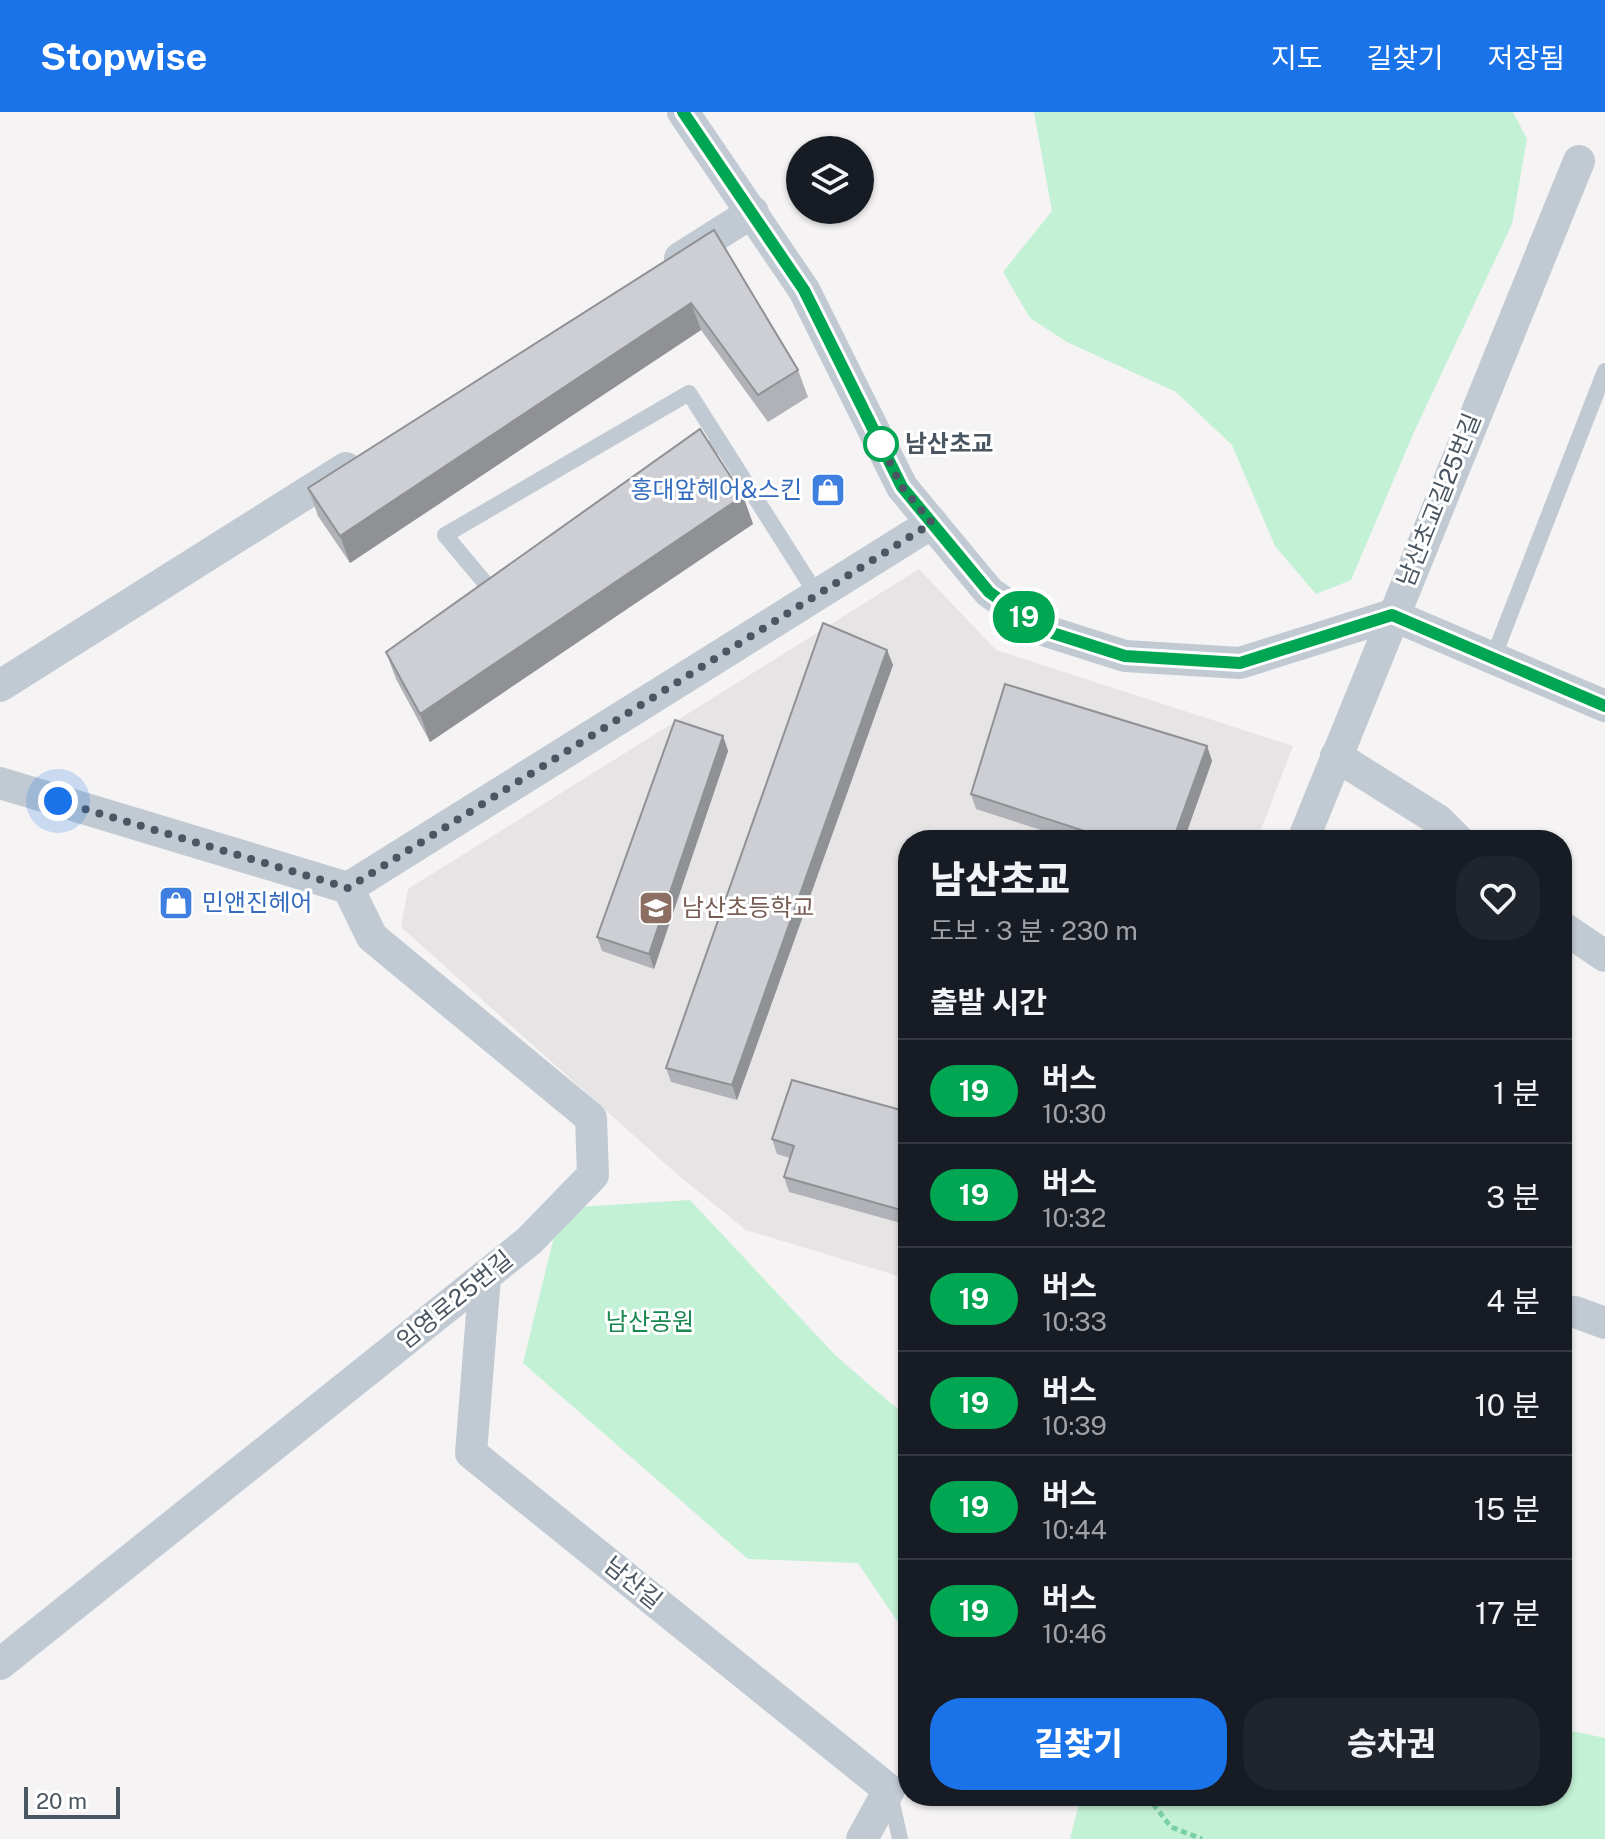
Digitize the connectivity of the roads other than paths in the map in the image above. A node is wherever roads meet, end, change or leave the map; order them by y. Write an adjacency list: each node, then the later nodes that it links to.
1 (683, 112): 3 (street)
2 (1579, 161): 12 (street, 남산초교길25번길)
3 (753, 212): 4 (street); 9 (street)
4 (659, 271)
5 (1605, 371): 13 (lane)
6 (720, 443): 8 (lane); 10 (lane); 11 (lane)
7 (376, 449): 14 (street)
8 (682, 468)
9 (932, 523): 11 (street); 12 (street)
10 (516, 574)
11 (817, 595): 20 (street)
12 (1392, 615): 13 (street); 16 (street, 남산초교길25번길)
13 (1493, 658): 15 (street)
14 (0, 686)
15 (1605, 706)
16 (1336, 756): 18 (street, 남산초교길25번길); 19 (street)
17 (0, 783): 20 (street)
18 (1307, 830)
19 (1448, 830)
20 (348, 888): 23 (street, 임영로25번길)
21 (1572, 934): 22 (street)
22 (1605, 956)
23 (485, 1276): 24 (street, 임영로25번길); 25 (street, 남산길)
24 (0, 1664)
25 (889, 1790): 26 (street); 27 (lane)
26 (862, 1839)
27 (900, 1839)

